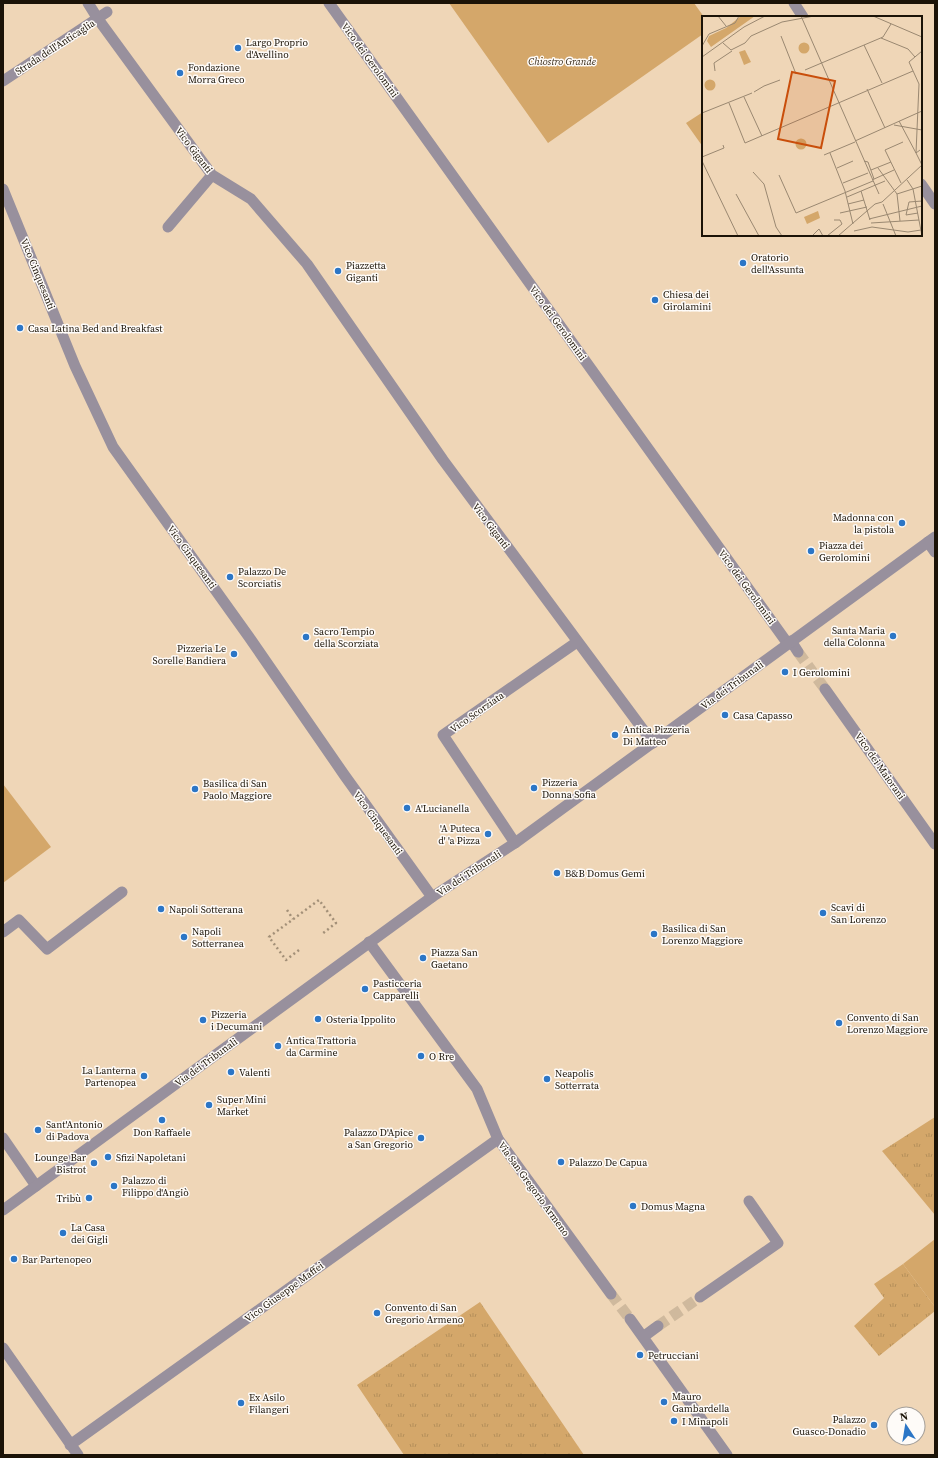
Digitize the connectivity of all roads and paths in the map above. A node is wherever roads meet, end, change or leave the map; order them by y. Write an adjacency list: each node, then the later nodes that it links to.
1 (88, 3): 4 (street, Vico Giganti)
2 (329, 3): 15 (street, Vico dei Gerolomini)
3 (794, 3): 5 (street)
4 (103, 16): 6 (street, Strada dell'Anticaglia); 7 (street, Vico Giganti)
5 (803, 16)
6 (3, 81)
7 (212, 175): 11 (street); 14 (street, Vico Giganti)
8 (922, 185): 10 (street)
9 (3, 189): 22 (street, Vico Cinquesanti)
10 (935, 204)
11 (168, 227)
12 (932, 539): 13 (street); 15 (street, Via dei Tribunali)
13 (935, 552)
14 (577, 642): 18 (street, Vico Giganti); 19 (street, Vico Scorziata)
15 (789, 643): 16 (street); 18 (street, Via dei Tribunali)
16 (798, 652)
17 (825, 689): 20 (street, Vico dei Maiorani)
18 (653, 743): 19 (street, Via dei Tribunali)
19 (515, 844): 22 (street, Via dei Tribunali)
20 (935, 844)
21 (122, 892): 25 (street)
22 (432, 897): 27 (street, Via dei Tribunali)
23 (287, 910): 24 (path)
24 (293, 919): 26 (path); 28 (path)
25 (3, 932)
26 (322, 934)
27 (369, 942): 30 (street, Via San Gregorio Armeno); 31 (street, Via dei Tribunali)
28 (299, 950)
29 (3, 1138): 31 (street)
30 (498, 1139): 34 (street, Via San Gregorio Armeno); 40 (street, Vico Giuseppe Maffei)
31 (36, 1186): 33 (street, Via dei Tribunali)
32 (749, 1201): 35 (street)
33 (3, 1210)
34 (611, 1294)
35 (700, 1297)
36 (630, 1318): 38 (street)
37 (658, 1326): 38 (street)
38 (643, 1337): 42 (street)
39 (3, 1348): 40 (street)
40 (70, 1445): 41 (street)
41 (78, 1455)
42 (727, 1455)

